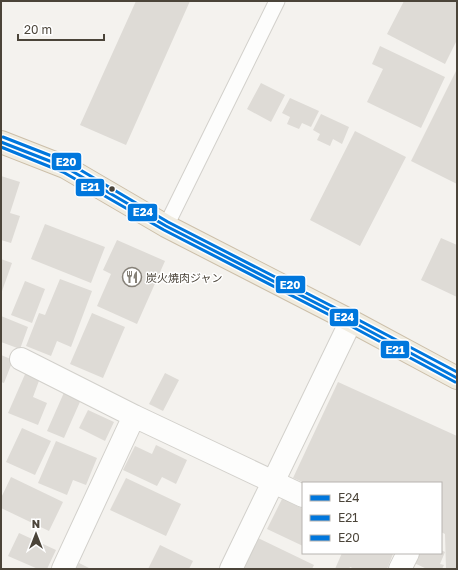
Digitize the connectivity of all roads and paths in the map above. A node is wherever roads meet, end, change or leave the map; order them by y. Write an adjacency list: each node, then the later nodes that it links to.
1 (277, 1): 3 (lane)
2 (1, 142): 3 (highway)
3 (166, 226): 4 (highway)
4 (351, 321): 6 (highway); 8 (street)
5 (21, 359): 7 (street)
6 (457, 378)
7 (134, 416): 8 (street); 11 (street)
8 (273, 482): 9 (street); 12 (street)
9 (302, 496)
10 (408, 554): 13 (street)
11 (63, 569)
12 (231, 569)
13 (400, 569)

